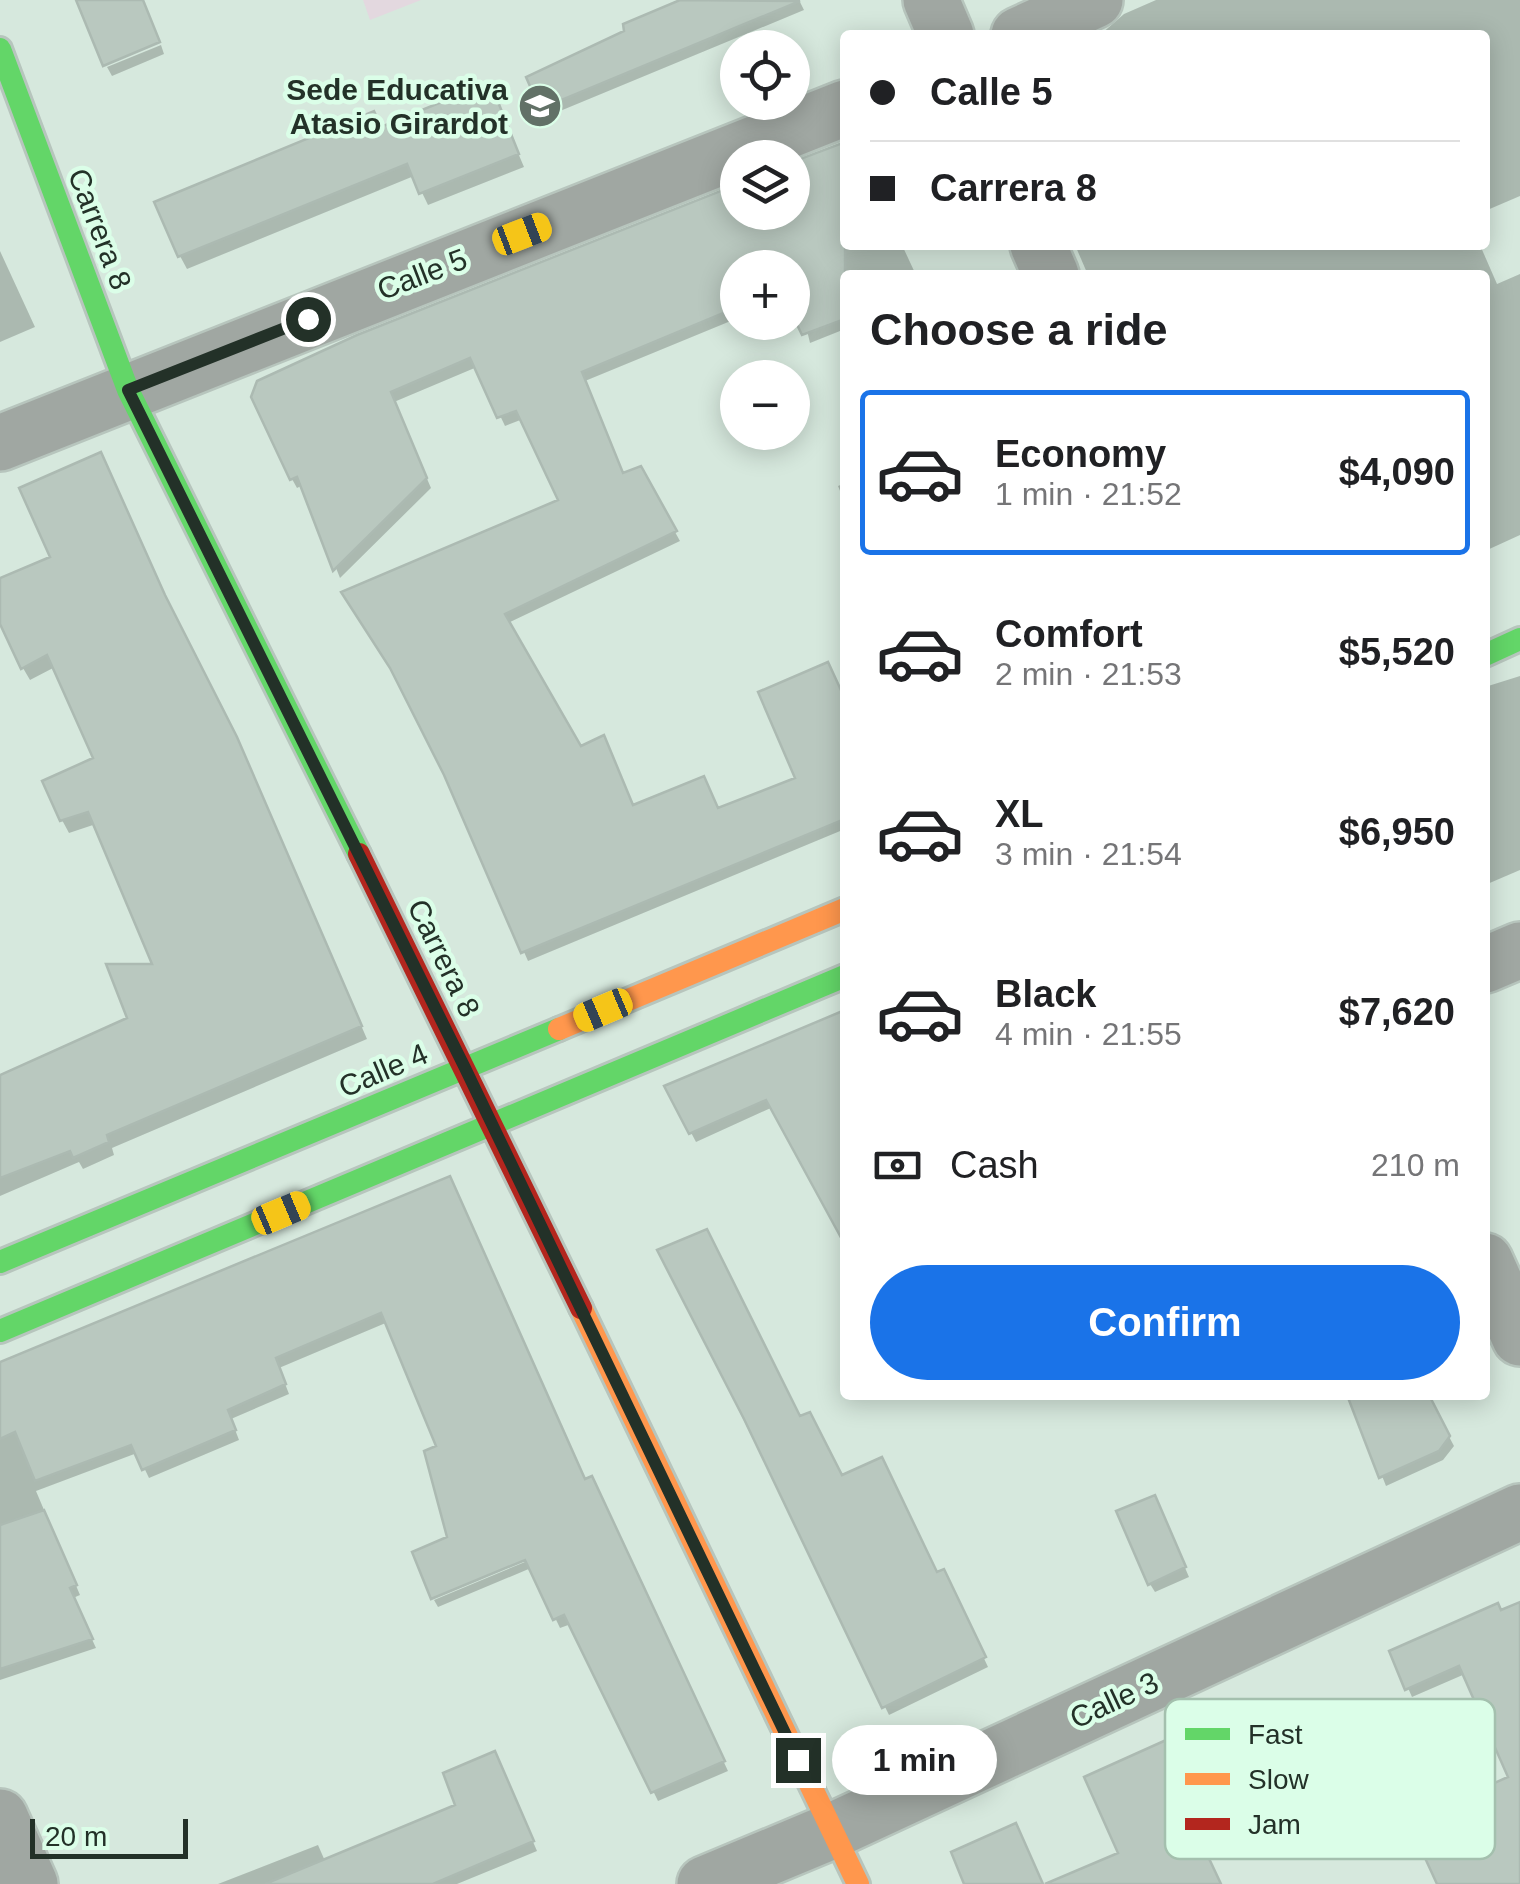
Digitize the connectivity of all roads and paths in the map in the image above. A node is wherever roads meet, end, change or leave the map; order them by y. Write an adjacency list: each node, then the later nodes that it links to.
1 (931, 0): 3 (street)
2 (1095, 0): 4 (street)
3 (944, 30)
4 (1030, 30)
5 (0, 49): 7 (street, Carrera 8)
6 (840, 110): 7 (street, Calle 5)
7 (128, 390): 8 (street, Calle 5); 15 (street, Carrera 8)
8 (0, 442)
9 (1520, 640): 10 (street)
10 (1490, 653)
11 (840, 911): 15 (street, Calle 4)
12 (1520, 950): 13 (street)
13 (1490, 963)
14 (840, 978): 16 (street)
15 (465, 1068): 16 (street, Carrera 8); 17 (street, Calle 4)
16 (491, 1125): 19 (street); 23 (street, Carrera 8)
17 (0, 1262)
18 (1490, 1272): 20 (street)
19 (0, 1331)
20 (1520, 1338)
21 (1520, 1512): 23 (street, Calle 3)
22 (0, 1817): 24 (street)
23 (832, 1831): 25 (street, Calle 3); 26 (street, Carrera 8)
24 (30, 1884)
25 (706, 1884)
26 (858, 1884)

